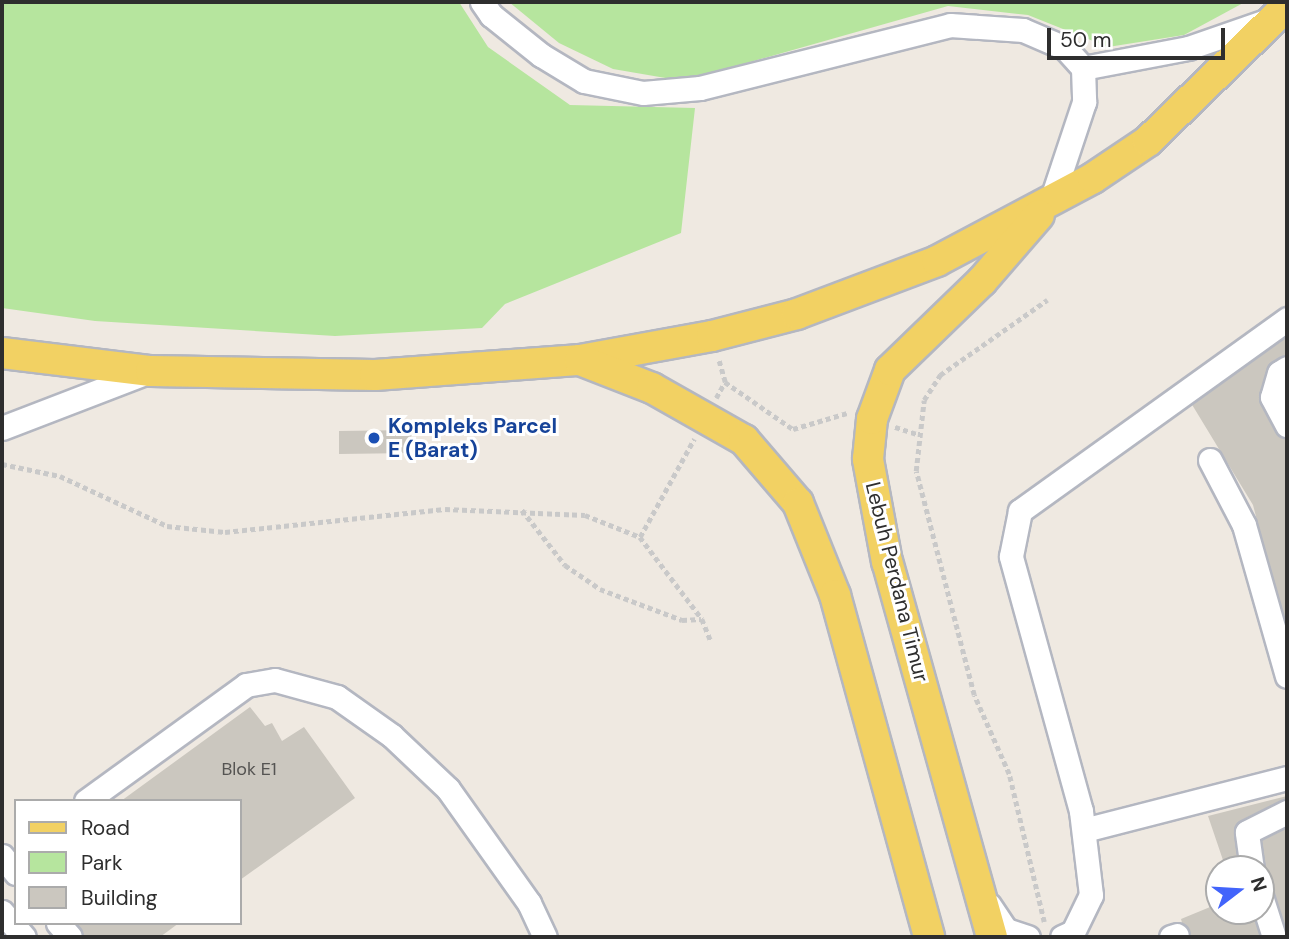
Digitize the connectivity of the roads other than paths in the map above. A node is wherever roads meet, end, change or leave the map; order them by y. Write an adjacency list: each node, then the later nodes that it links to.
1 (482, 2): 3 (street)
2 (1282, 12): 3 (street); 4 (main road)
3 (1083, 68): 4 (street)
4 (1051, 201): 7 (main road); 19 (main road, Lebuh Perdana Timur)
5 (1287, 318): 17 (street)
6 (2, 353): 9 (main road)
7 (580, 360): 9 (main road); 24 (main road)
8 (1287, 368): 10 (street)
9 (151, 371): 11 (street)
10 (1287, 425)
11 (2, 428)
12 (1210, 460): 13 (street)
13 (1287, 676)
14 (1287, 778): 17 (street)
15 (89, 799): 23 (street)
16 (1287, 812): 18 (street)
17 (1084, 830): 21 (street)
18 (1250, 855)
19 (979, 891): 21 (street); 25 (main road, Lebuh Perdana Timur)
20 (2, 912): 22 (street)
21 (1045, 933)
22 (24, 937)
23 (545, 937)
24 (929, 937)
25 (992, 937)

